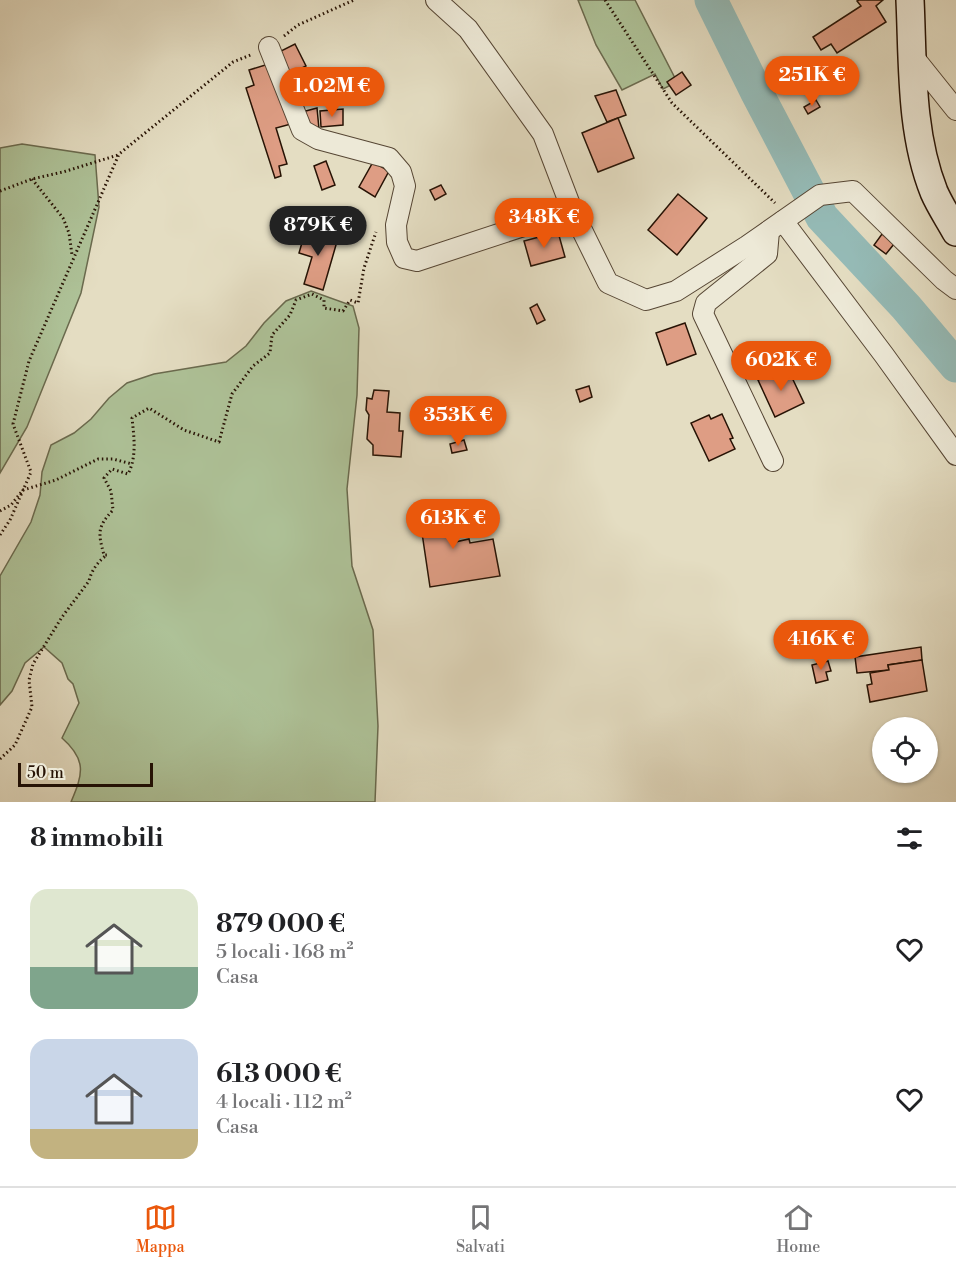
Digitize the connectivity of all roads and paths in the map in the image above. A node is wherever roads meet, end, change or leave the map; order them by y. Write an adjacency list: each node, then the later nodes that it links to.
1 (354, 0): 5 (path)
2 (436, 0): 11 (street)
3 (605, 0): 12 (path)
4 (910, 0): 6 (street)
5 (269, 47): 8 (path); 13 (street)
6 (912, 55): 7 (street); 14 (street)
7 (956, 110)
8 (118, 155): 9 (path); 15 (path)
9 (32, 179): 10 (path); 15 (path)
10 (0, 191)
11 (573, 210): 12 (street); 13 (street)
12 (784, 220): 16 (street); 17 (street); 18 (street)
13 (396, 225): 19 (path)
14 (956, 232)
15 (72, 258): 20 (path)
16 (956, 289)
17 (956, 455)
18 (773, 461)
19 (133, 464): 20 (path); 23 (path)
20 (23, 490): 21 (path); 22 (path)
21 (0, 511)
22 (0, 535)
23 (0, 759)

